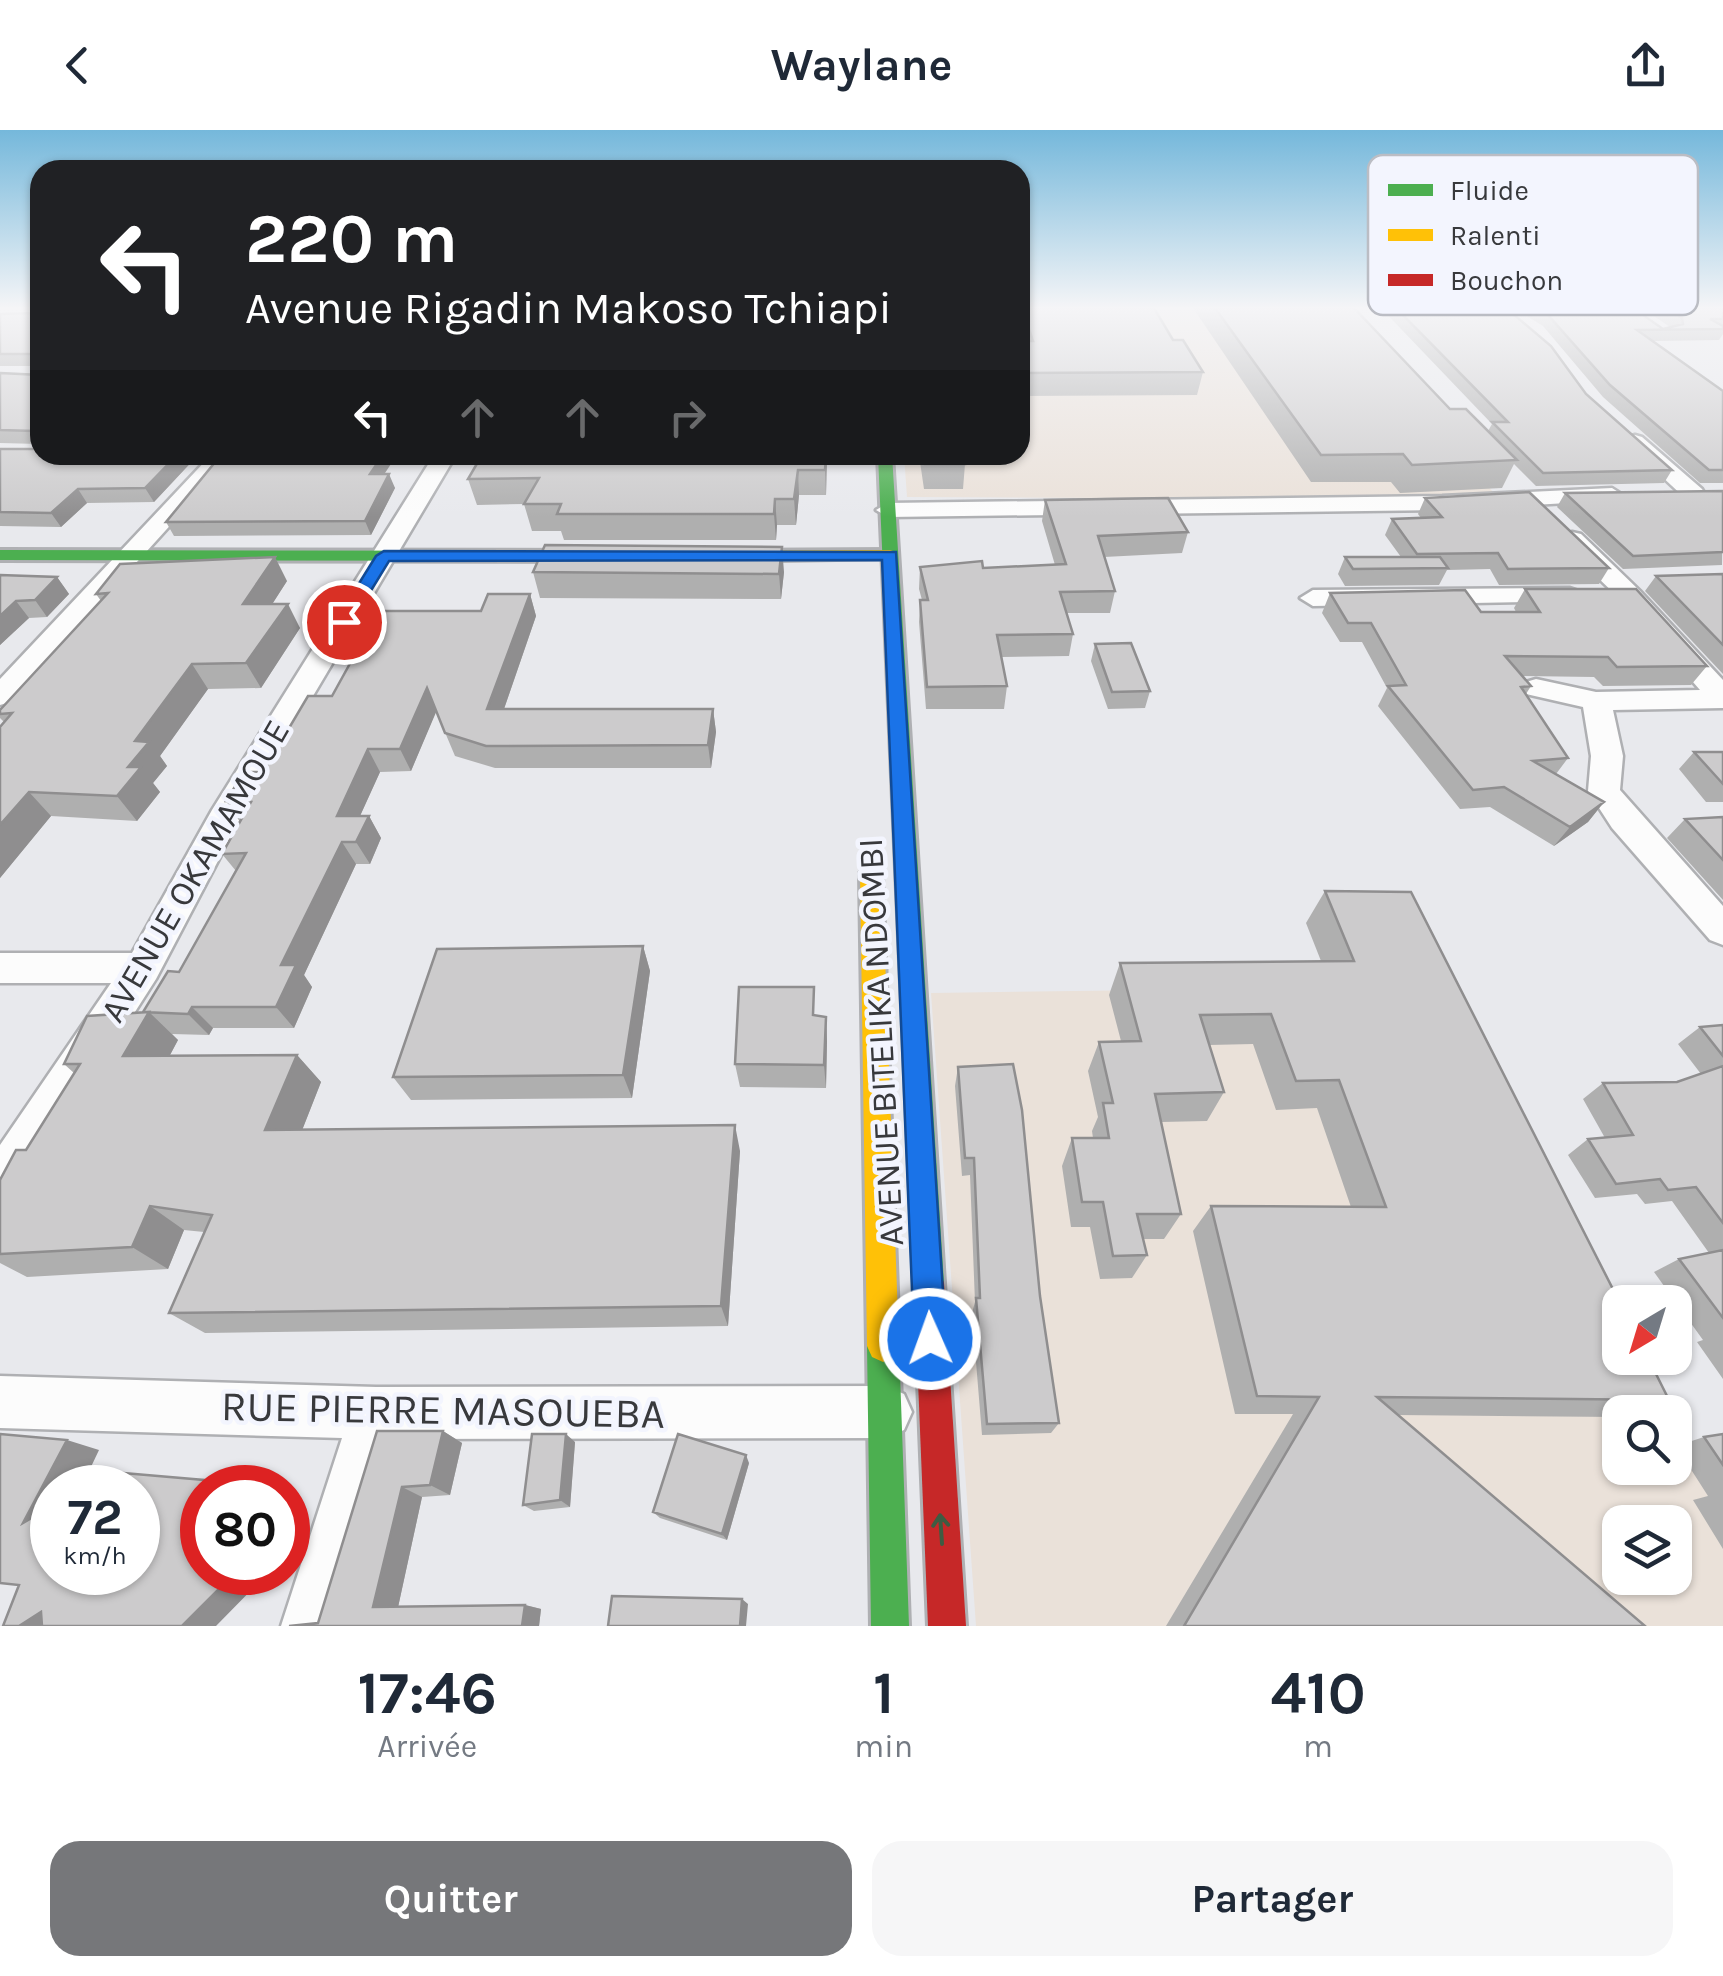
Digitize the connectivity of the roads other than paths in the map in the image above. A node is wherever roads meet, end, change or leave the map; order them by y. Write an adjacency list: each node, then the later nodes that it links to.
1 (1618, 425): 7 (street)
2 (214, 465): 12 (street)
3 (439, 465): 13 (street, AVENUE OKAMAMOUE)
4 (886, 465): 9 (main road, AVENUE BITELIKA NDOMBI)
5 (1503, 470): 8 (street)
6 (1723, 493): 7 (street)
7 (1694, 494): 8 (street)
8 (1528, 497): 9 (street); 16 (street)
9 (888, 510): 10 (main road, AVENUE BITELIKA NDOMBI)
10 (890, 555): 15 (main road); 34 (main road, AVENUE BITELIKA NDOMBI, one-way to 10)
11 (0, 556): 12 (main road)
12 (132, 556): 13 (main road); 21 (street)
13 (384, 556): 14 (main road); 27 (street, AVENUE OKAMAMOUE)
14 (623, 556)
15 (683, 556)
16 (1632, 585): 17 (street); 19 (street)
17 (1314, 598)
18 (1723, 662): 19 (street)
19 (1692, 663): 22 (street)
20 (1536, 688): 23 (street)
21 (0, 696)
22 (1723, 698): 23 (street)
23 (1596, 701): 25 (street)
24 (871, 849): 30 (main road, AVENUE BITELIKA NDOMBI)
25 (1723, 930)
26 (0, 968): 27 (street)
27 (143, 968): 28 (street, AVENUE OKAMAMOUE)
28 (0, 1182)
29 (0, 1402): 31 (street, RUE PIERRE MASOUEBA)
30 (886, 1412): 31 (street, RUE PIERRE MASOUEBA); 33 (main road, AVENUE BITELIKA NDOMBI)
31 (376, 1413): 32 (street)
32 (312, 1626)
33 (890, 1626)
34 (947, 1626)

